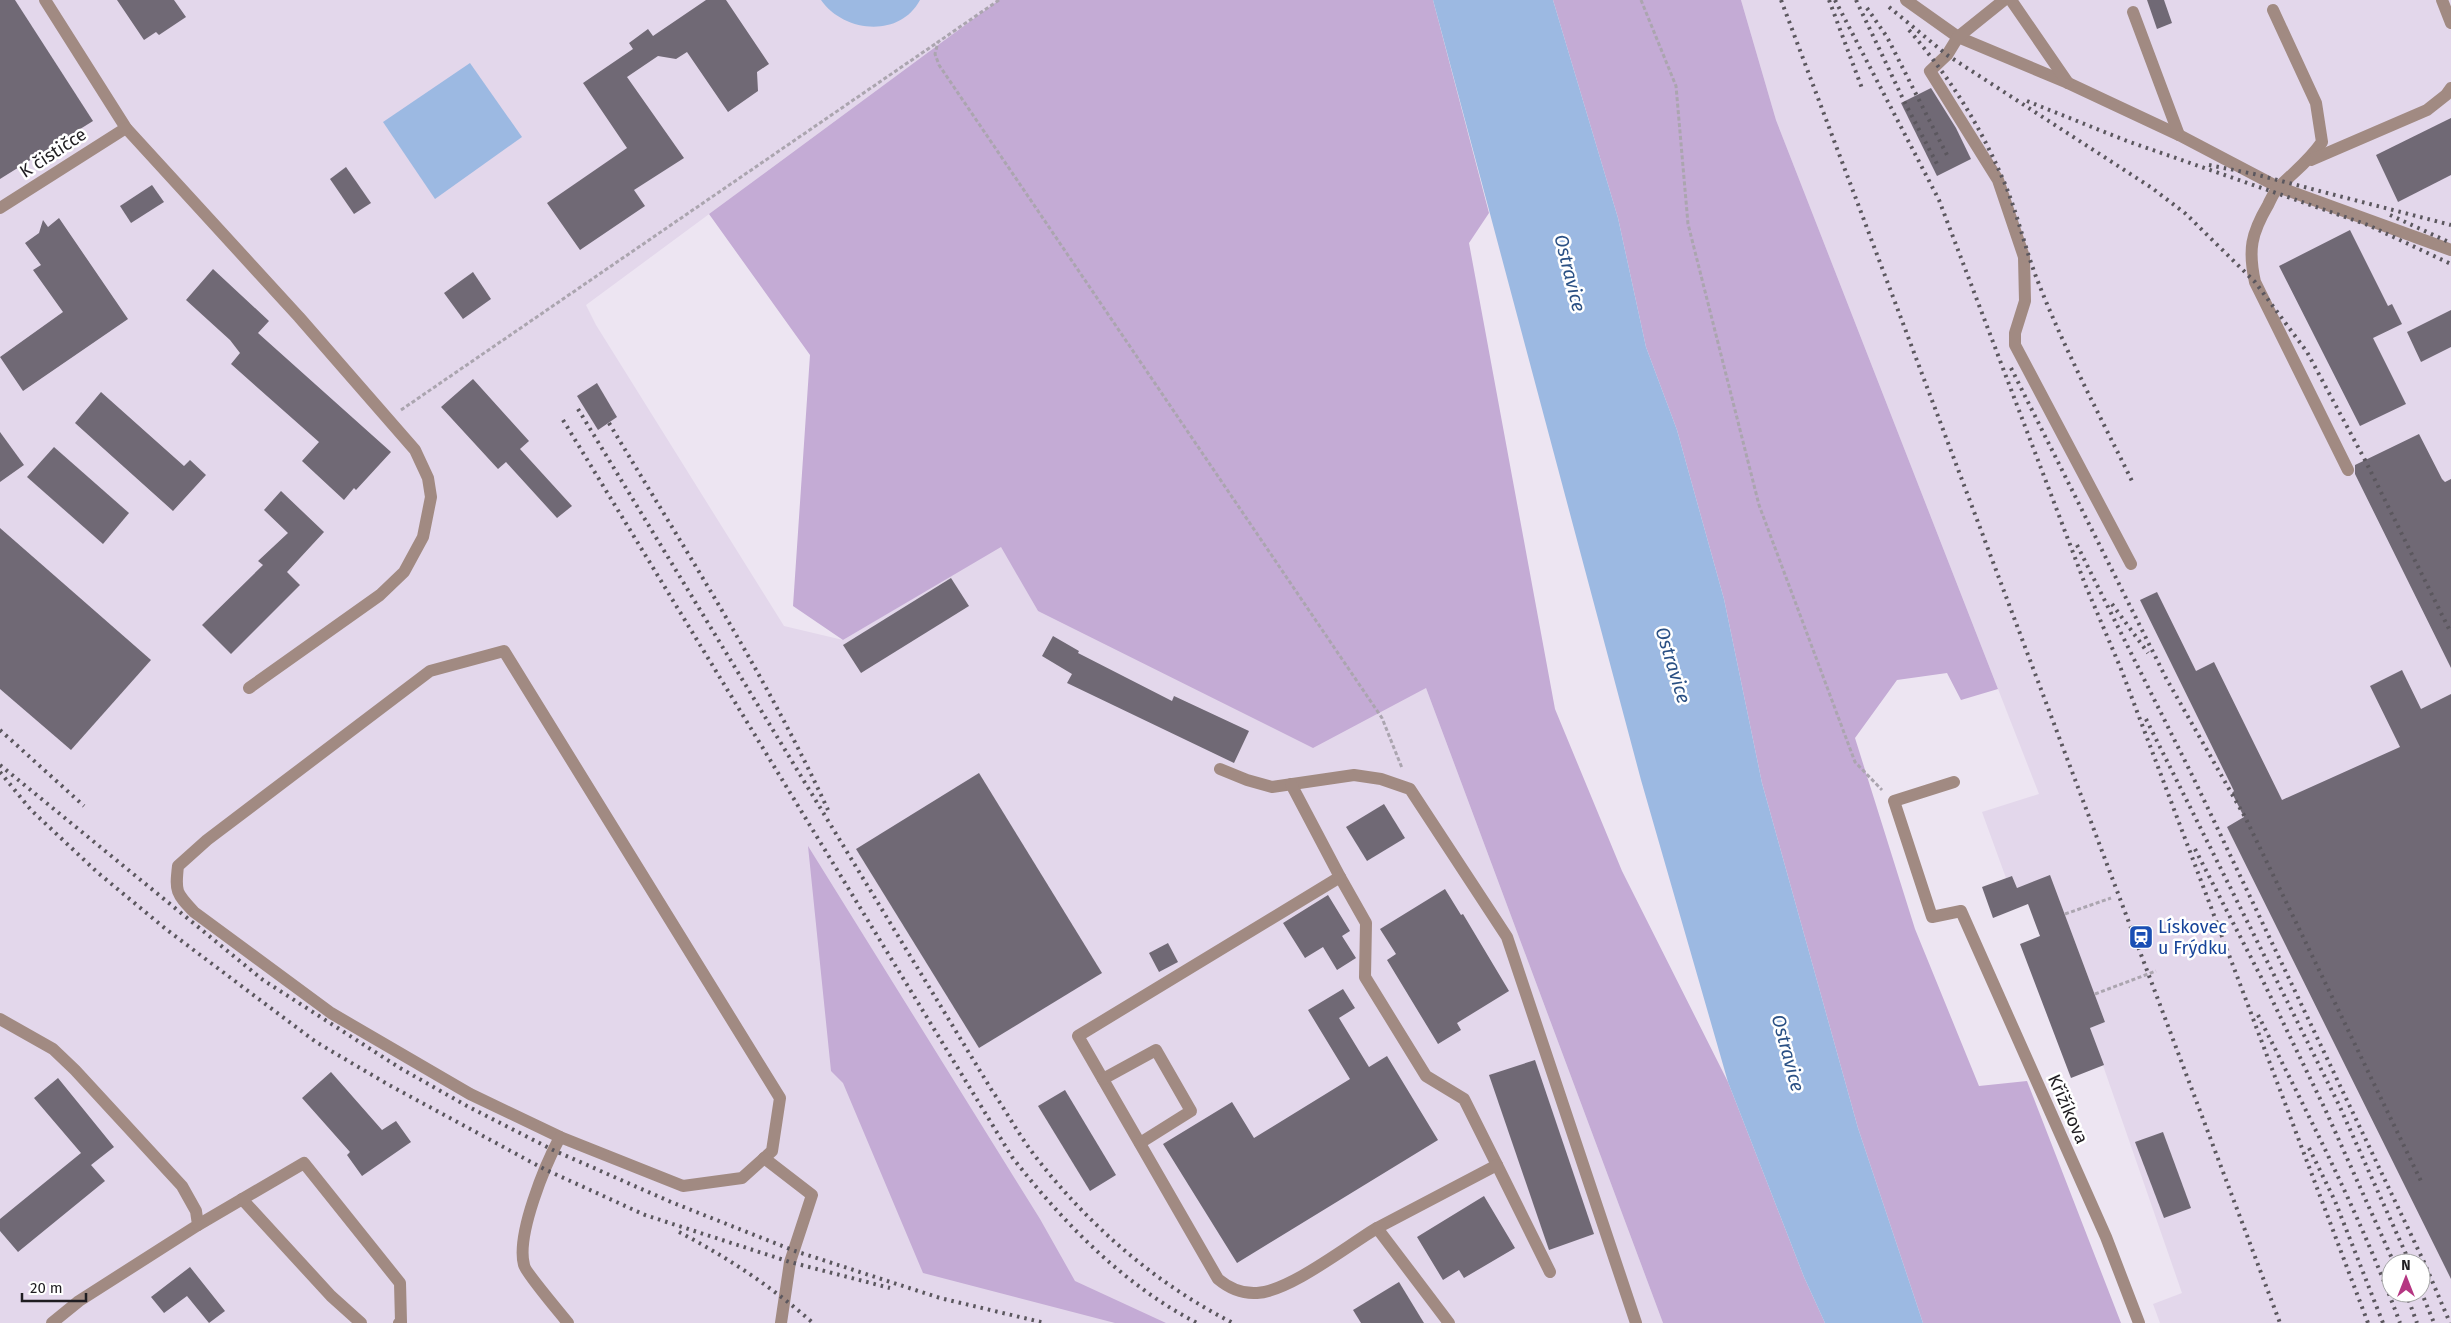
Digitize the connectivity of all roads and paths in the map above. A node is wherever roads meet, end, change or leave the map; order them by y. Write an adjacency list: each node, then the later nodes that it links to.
1 (46, 0): 15 (street)
2 (999, 0): 12 (path)
3 (1641, 0): 29 (path)
4 (1906, 0): 11 (street)
5 (2004, 0): 11 (street)
6 (2011, 0): 13 (street)
7 (2442, 0): 10 (street)
8 (2273, 10): 17 (street)
9 (2133, 12): 16 (street)
10 (2451, 23)
11 (1958, 37): 13 (street); 23 (street)
12 (938, 42): 21 (path); 28 (path)
13 (2068, 83): 16 (street)
14 (2451, 88): 17 (street)
15 (126, 128): 19 (street, K čističce); 21 (street)
16 (2179, 134): 18 (street)
17 (2310, 160): 18 (street)
18 (2278, 188): 20 (street); 22 (street)
19 (0, 208)
20 (2451, 250)
21 (388, 419): 24 (street)
22 (2348, 470)
23 (2131, 564)
24 (249, 688)
25 (1220, 769): 27 (street)
26 (1954, 782): 29 (street)
27 (1291, 784): 28 (street); 30 (street)
28 (1410, 789): 51 (street)
29 (1894, 801): 52 (street, Křižíkova)
30 (1340, 877): 36 (street); 40 (street)
31 (2111, 898): 32 (path)
32 (2065, 914)
33 (2156, 971): 34 (path)
34 (2095, 994)
35 (0, 1019): 42 (street)
36 (1102, 1079): 38 (street); 38 (street)
37 (560, 1137): 39 (street); 39 (street); 48 (street)
38 (1140, 1143): 43 (street)
39 (764, 1158): 49 (street)
40 (1497, 1165): 43 (street); 44 (street)
41 (242, 1199): 42 (street); 46 (street); 47 (street)
42 (198, 1225): 45 (street)
43 (1377, 1228): 50 (street)
44 (1550, 1272)
45 (52, 1323)
46 (362, 1323)
47 (399, 1323)
48 (568, 1323)
49 (781, 1323)
50 (1449, 1323)
51 (1636, 1323)
52 (2139, 1323)

